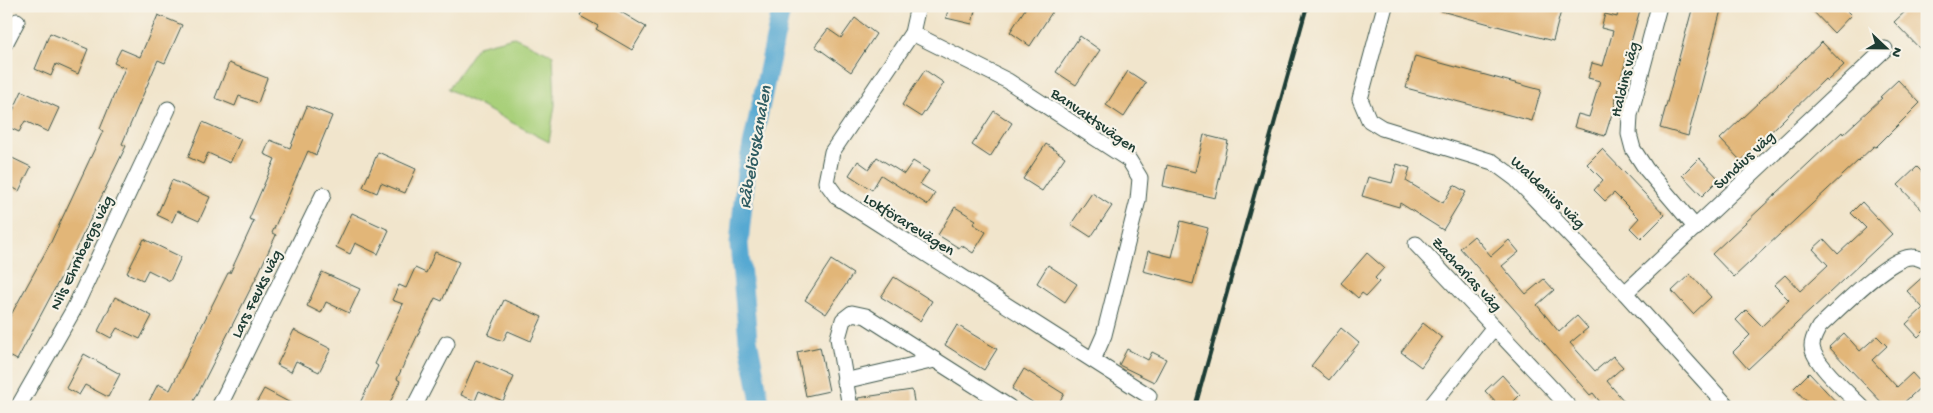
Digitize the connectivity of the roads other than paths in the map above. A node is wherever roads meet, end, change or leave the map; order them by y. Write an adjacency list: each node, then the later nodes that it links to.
1 (918, 6): 5 (street, Lokförarevägen)
2 (1385, 6): 13 (street, Waldenius väg)
3 (1660, 6): 10 (street, Haldins väg)
4 (17, 21): 6 (street)
5 (912, 33): 17 (street, Banvaktsvägen); 17 (street, Lokförarevägen)
6 (6, 42)
7 (1885, 49): 10 (street, Sundius väg)
8 (168, 109): 20 (street, Nils Ehrnbergs väg)
9 (323, 195): 21 (street, Lars Feuks väg)
10 (1696, 228): 13 (street, Sundius väg)
11 (1416, 244): 14 (street, Zacharias väg)
12 (1927, 262): 28 (street)
13 (1625, 293): 27 (street, Waldenius väg)
14 (1494, 327): 25 (street, Zacharias väg); 26 (street, Zacharias väg)
15 (448, 343): 22 (street)
16 (936, 360): 18 (street); 18 (street); 24 (street)
17 (1093, 360): 19 (street, Lokförarevägen)
18 (844, 381): 23 (street)
19 (1149, 396)
20 (18, 407)
21 (219, 407)
22 (414, 407)
23 (850, 407)
24 (1009, 407)
25 (1430, 407)
26 (1569, 407)
27 (1728, 407)
28 (1862, 407)

